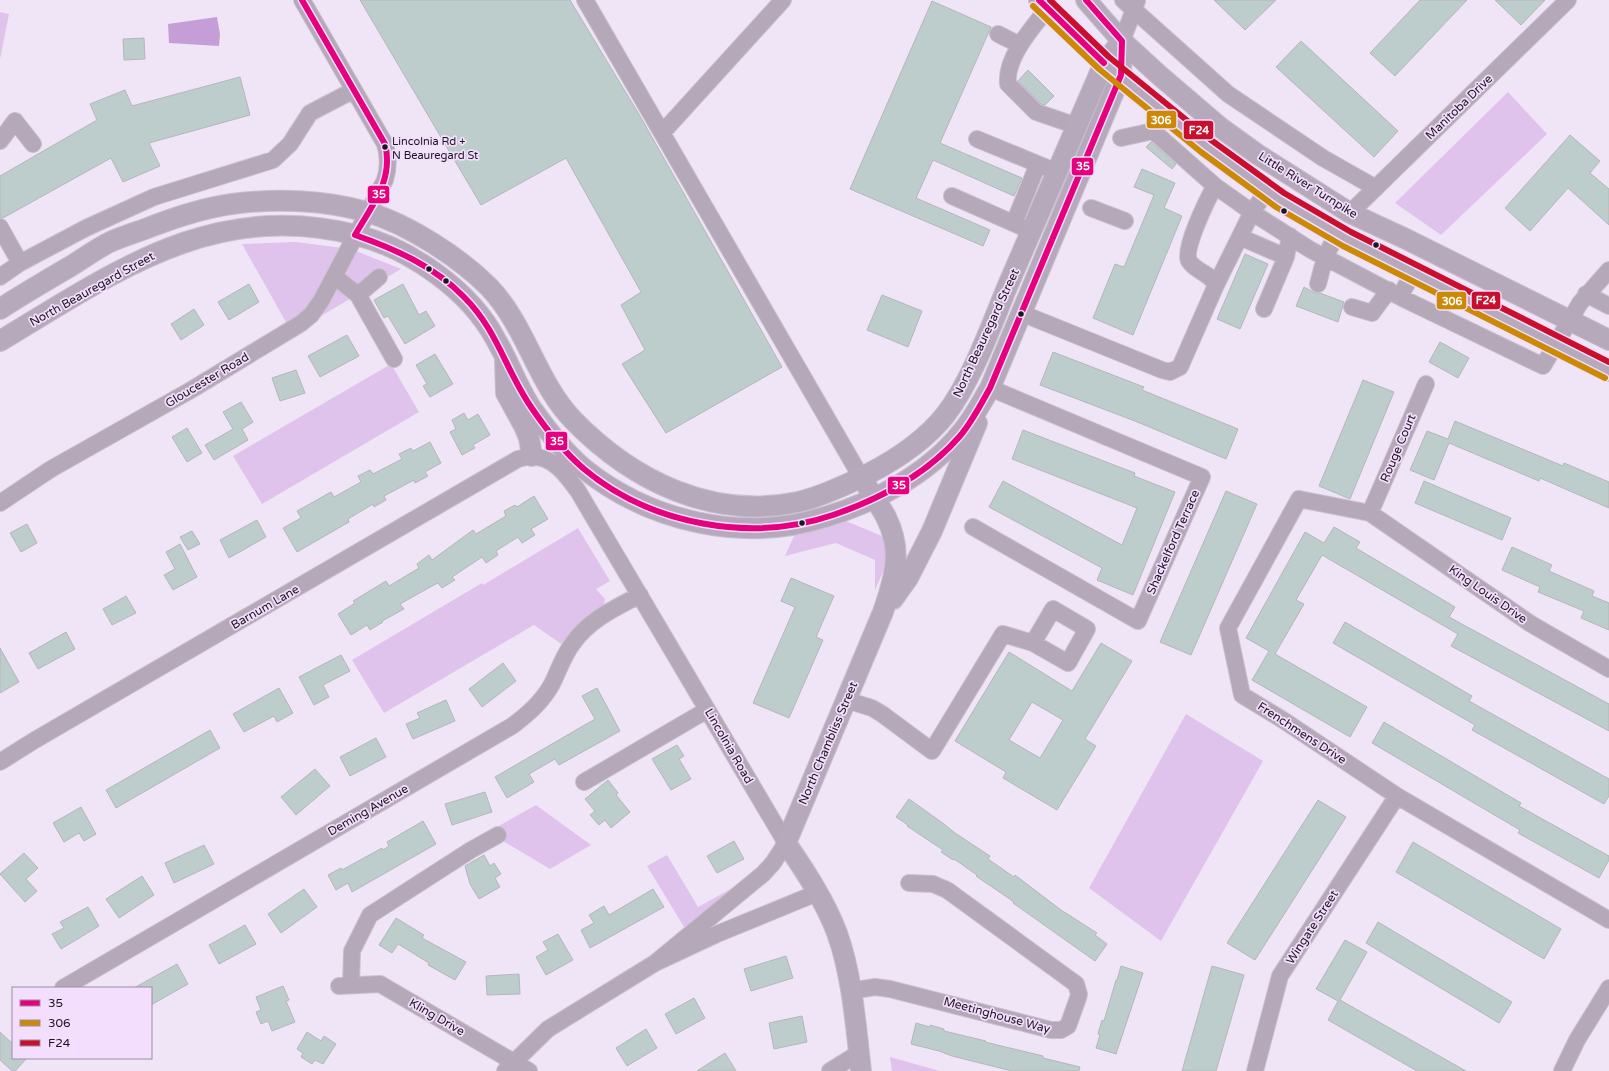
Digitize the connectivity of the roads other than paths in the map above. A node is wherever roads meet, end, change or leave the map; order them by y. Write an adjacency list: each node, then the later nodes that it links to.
1 (302, 0): 13 (street)
2 (585, 0): 17 (street)
3 (783, 0): 17 (street)
4 (1086, 0): 9 (main road, Little River Turnpike)
5 (1568, 0): 25 (street, Manitoba Drive)
6 (1131, 3): 9 (street); 25 (street)
7 (1043, 4): 10 (street); 11 (main road, Little River Turnpike)
8 (998, 34): 10 (street)
9 (1122, 41): 11 (main road, North Beauregard Street); 12 (main road); 31 (main road, Little River Turnpike)
10 (1020, 45): 15 (street)
11 (1104, 63): 12 (main road, Little River Turnpike); 15 (main road, North Beauregard Street)
12 (1121, 75): 14 (main road, Little River Turnpike); 56 (main road, North Beauregard Street)
13 (354, 90): 29 (street); 41 (street)
14 (1160, 108): 16 (street); 26 (main road, Little River Turnpike)
15 (1076, 126): 23 (main road, North Beauregard Street)
16 (1153, 131): 18 (street); 24 (street)
17 (662, 133): 67 (street)
18 (1121, 138)
19 (977, 139): 22 (street)
20 (0, 141): 21 (street)
21 (33, 144)
22 (1038, 164): 23 (street); 33 (street)
23 (1057, 172): 33 (main road, North Beauregard Street)
24 (1215, 186): 30 (street); 48 (street)
25 (1376, 188): 31 (street, Manitoba Drive)
26 (1267, 191): 30 (street); 34 (main road, Little River Turnpike)
27 (952, 196): 33 (street)
28 (1092, 208): 32 (street)
29 (367, 212): 35 (street, Gloucester Road); 54 (main road, North Beauregard Street); 67 (main road, North Beauregard Street)
30 (1252, 212): 36 (street); 37 (street)
31 (1350, 213): 57 (main road, Little River Turnpike)
32 (1125, 222)
33 (1022, 227): 67 (main road, North Beauregard Street)
34 (1337, 234): 40 (street); 43 (main road, Little River Turnpike)
35 (355, 235): 44 (street, Gloucester Road); 59 (main road, North Beauregard Street); 62 (main road, North Beauregard Street)
36 (1290, 236): 39 (street); 40 (street)
37 (1240, 237): 39 (street); 48 (street)
38 (3, 238): 41 (street)
39 (1286, 257): 55 (street)
40 (1325, 257): 47 (street); 49 (street)
41 (20, 263): 45 (street)
42 (1609, 270): 50 (street)
43 (1413, 273): 49 (street); 60 (main road, Little River Turnpike)
44 (334, 276): 51 (street); 69 (street, Gloucester Road)
45 (0, 277)
46 (379, 277): 51 (street)
47 (1318, 284)
48 (1216, 285): 56 (street)
49 (1394, 293): 53 (street); 60 (street)
50 (1586, 294): 52 (street); 57 (street)
51 (358, 295): 61 (street)
52 (1609, 306)
53 (1352, 307)
54 (0, 309)
55 (1264, 309)
56 (1022, 313): 65 (main road, North Beauregard Street)
57 (1569, 319): 58 (main road, Little River Turnpike); 60 (street)
58 (1609, 340)
59 (0, 341)
60 (1555, 345): 63 (main road, Little River Turnpike)
61 (394, 359)
62 (505, 359): 66 (main road); 68 (main road, North Beauregard Street)
63 (1609, 371)
64 (1426, 384): 70 (street, Rouge Court)
65 (990, 388): 68 (main road, North Beauregard Street); 71 (street, Shackelford Terrace); 73 (main road)
66 (532, 456): 72 (street, Lincolnia Road); 78 (street, Barnum Lane)
67 (862, 477): 68 (main road, North Chambliss Street)
68 (874, 498): 73 (main road, North Chambliss Street)
69 (0, 503)
70 (1370, 513): 75 (street, King Louis Drive); 80 (street, Frenchmens Drive)
71 (972, 527)
72 (640, 595): 77 (street, Lincolnia Road); 87 (street, Deming Avenue)
73 (883, 612): 76 (main road, North Chambliss Street)
74 (1033, 643): 76 (street)
75 (1609, 669)
76 (846, 700): 82 (main road, North Chambliss Street)
77 (707, 710): 79 (street); 82 (street, Lincolnia Road)
78 (0, 762)
79 (584, 782)
80 (1397, 796): 85 (street, Frenchmens Drive); 94 (street, Wingate Street)
81 (498, 835): 91 (street, Kling Drive)
82 (786, 843): 84 (main road, Lincolnia Road); 86 (street, North Chambliss Street)
83 (909, 883): 89 (street, Meetinghouse Way)
84 (817, 893): 86 (street, North Chambliss Street); 89 (main road, Lincolnia Road)
85 (1609, 920)
86 (655, 963): 91 (street, North Chambliss Street)
87 (65, 987)
88 (1609, 988): 95 (street)
89 (850, 991): 90 (main road, Lincolnia Road)
90 (860, 1062): 93 (street)
91 (509, 1066): 92 (street, Kling Drive)
92 (529, 1071)
93 (830, 1071)
94 (1255, 1071)
95 (1562, 1071)

